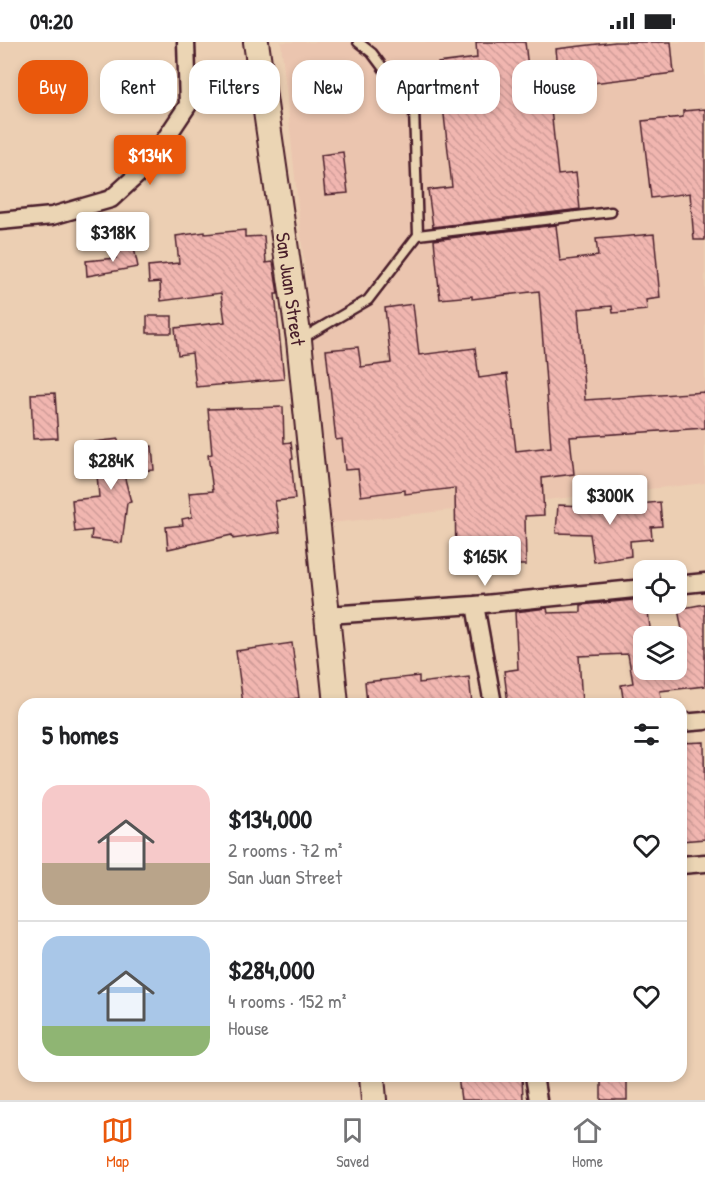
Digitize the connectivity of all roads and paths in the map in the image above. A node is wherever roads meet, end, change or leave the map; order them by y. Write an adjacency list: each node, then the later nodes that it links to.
1 (186, 42): 5 (street)
2 (256, 42): 7 (main road, San Juan Street)
3 (358, 42): 6 (lane)
4 (611, 212): 6 (lane)
5 (0, 221)
6 (418, 236): 7 (lane)
7 (299, 340): 12 (main road, San Juan Street)
8 (705, 582): 9 (street)
9 (687, 584)
10 (633, 589): 11 (street)
11 (475, 605): 12 (street); 14 (street)
12 (328, 615): 13 (main road, San Juan Street)
13 (335, 698)
14 (492, 698)
15 (705, 722): 16 (street)
16 (687, 723)
17 (705, 863): 18 (street)
18 (687, 864)
19 (372, 1082): 21 (main road)
20 (535, 1082): 22 (street)
21 (374, 1100)
22 (538, 1100)

